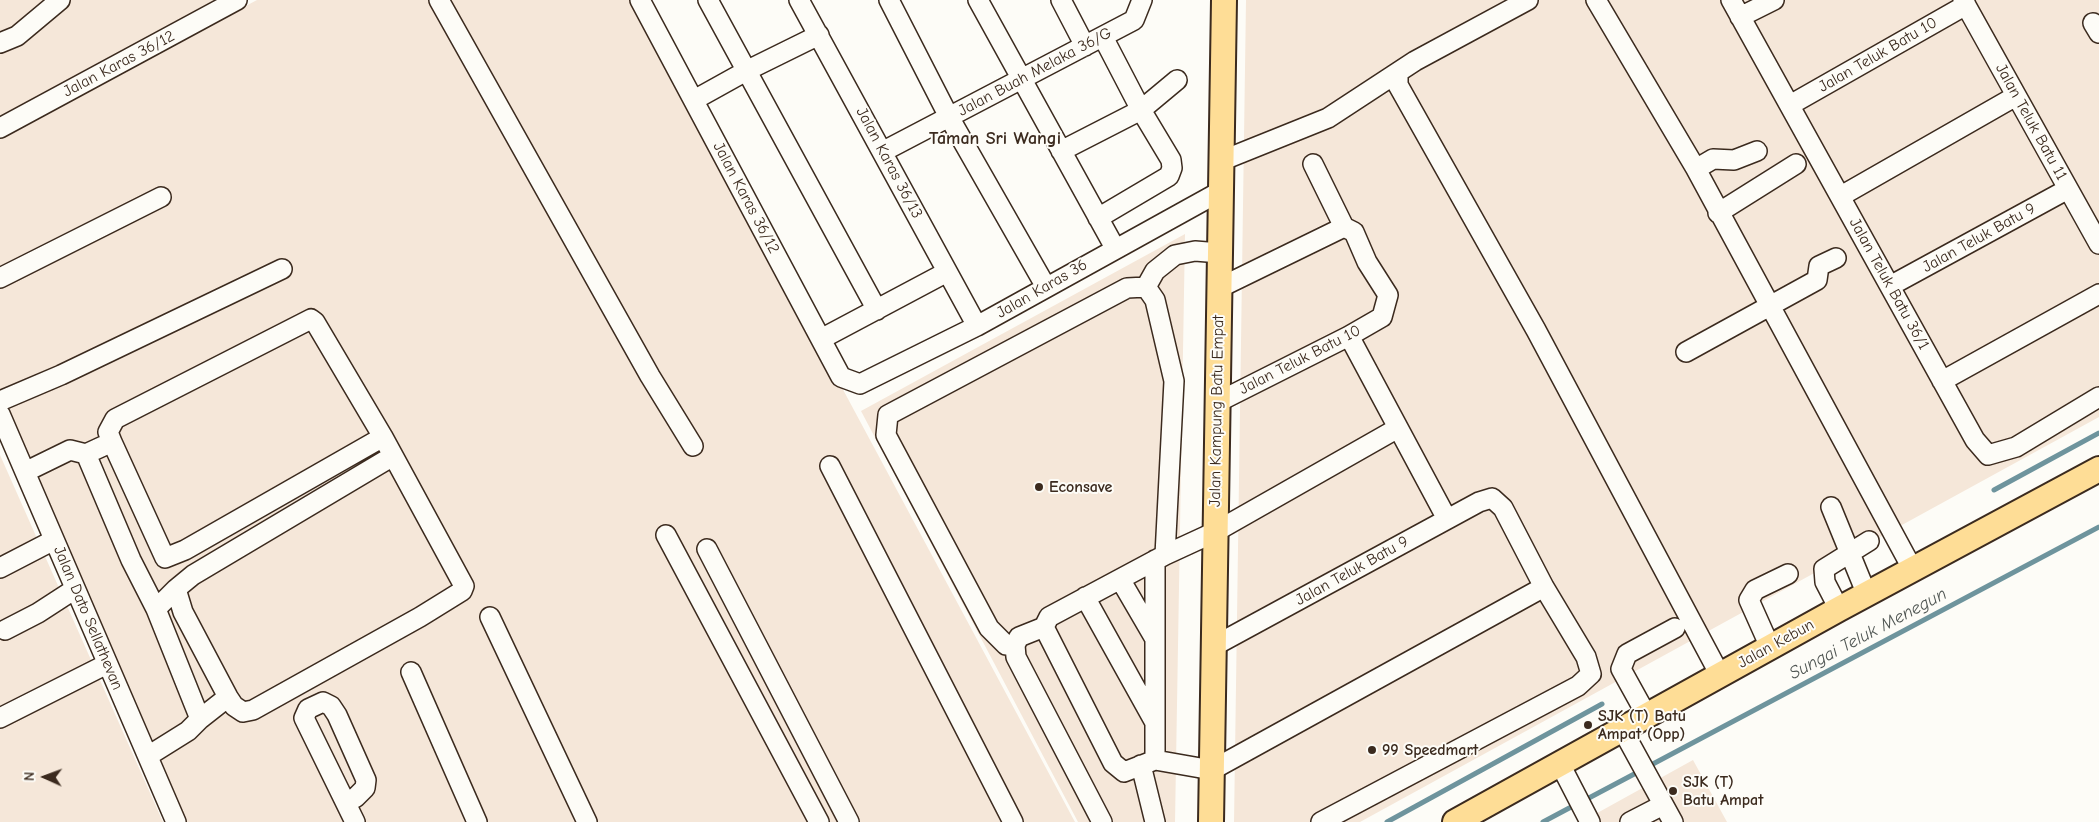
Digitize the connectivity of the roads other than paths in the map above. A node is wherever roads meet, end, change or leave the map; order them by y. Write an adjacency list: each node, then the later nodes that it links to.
1 (60, 0): 20 (street)
2 (237, 0): 31 (street, Jalan Karas 36/12)
3 (439, 0): 73 (street)
4 (640, 0): 27 (street, Jalan Karas 36/12)
5 (708, 0): 22 (street)
6 (799, 0): 18 (street, Jalan Karas 36/13)
7 (889, 0): 30 (street)
8 (978, 0): 24 (street)
9 (1060, 0): 21 (street)
10 (1142, 0): 19 (street, Jalan Buah Melaka 36/G)
11 (1224, 0): 35 (main road, Jalan Kampung Batu Empat)
12 (1528, 0): 23 (street)
13 (1596, 0): 38 (street)
14 (1731, 0): 17 (street, Jalan Teluk Batu 36/1)
15 (1774, 0): 17 (street)
16 (1964, 3): 26 (street, Jalan Teluk Batu 11); 28 (street, Jalan Teluk Batu 10)
17 (1740, 17): 28 (street, Jalan Teluk Batu 36/1)
18 (819, 35): 22 (street); 34 (street, Jalan Karas 36/13)
19 (1103, 37): 21 (street, Jalan Buah Melaka 36/G); 29 (street)
20 (0, 43)
21 (1086, 46): 24 (street, Jalan Buah Melaka 36/G)
22 (748, 70): 27 (street); 59 (street)
23 (1398, 73): 35 (street); 111 (street)
24 (1022, 79): 30 (street, Jalan Buah Melaka 36/G); 32 (street)
25 (1177, 80): 29 (street)
26 (2016, 96): 39 (street, Jalan Teluk Batu 11); 42 (street)
27 (694, 100): 62 (street, Jalan Karas 36/12)
28 (1790, 106): 42 (street, Jalan Teluk Batu 36/1)
29 (1141, 110): 32 (street); 44 (street)
30 (950, 117): 34 (street, Jalan Buah Melaka 36/G); 54 (street)
31 (0, 128)
32 (1061, 151): 44 (street)
33 (1757, 151): 38 (street)
34 (882, 152): 51 (street, Jalan Karas 36/13)
35 (1221, 161): 40 (main road, Jalan Kampung Batu Empat)
36 (1313, 164): 45 (street)
37 (1796, 164): 43 (street)
38 (1696, 169): 43 (street)
39 (2068, 189): 46 (street, Jalan Teluk Batu 11); 53 (street, Jalan Teluk Batu 9)
40 (1221, 190): 47 (street, Jalan Karas 36); 48 (main road, Jalan Kampung Batu Empat)
41 (161, 196): 52 (street)
42 (1840, 196): 53 (street, Jalan Teluk Batu 36/1)
43 (1718, 213): 58 (street)
44 (1098, 218): 47 (street)
45 (1344, 227): 56 (street); 61 (street, Jalan Teluk Batu 10)
46 (2099, 244)
47 (1115, 248): 54 (street, Jalan Karas 36)
48 (1220, 253): 55 (street); 56 (main road, Jalan Kampung Batu Empat)
49 (1836, 258): 58 (street)
50 (282, 269): 67 (street)
51 (948, 272): 59 (street); 60 (street, Jalan Karas 36/13)
52 (0, 278)
53 (1890, 286): 64 (street, Jalan Teluk Batu 36/1)
54 (1046, 287): 60 (street, Jalan Karas 36)
55 (1146, 287): 87 (street); 106 (street)
56 (1219, 288): 68 (main road, Jalan Kampung Batu Empat)
57 (2099, 294): 64 (street)
58 (1769, 305): 63 (street); 91 (street)
59 (877, 310): 62 (street)
60 (977, 326): 65 (street, Jalan Karas 36)
61 (1349, 336): 68 (street, Jalan Teluk Batu 10); 70 (street)
62 (821, 339): 65 (street, Jalan Karas 36/12)
63 (1686, 352)
64 (1942, 381): 66 (street, Jalan Teluk Batu 36/1)
65 (860, 384)
66 (2099, 397)
67 (0, 401)
68 (1218, 402): 81 (main road, Jalan Kampung Batu Empat)
69 (0, 414): 78 (street, Jalan Dato Sellathevan)
70 (1398, 428): 80 (street); 81 (street)
71 (383, 437): 72 (street); 75 (street); 88 (street)
72 (112, 442): 74 (street); 88 (street)
73 (693, 446)
74 (86, 454): 78 (street); 89 (street)
75 (393, 456): 96 (street); 112 (street)
76 (830, 466): 130 (street)
77 (2099, 469): 91 (main road, Jalan Kebun)
78 (25, 472): 83 (street, Jalan Dato Sellathevan)
79 (1831, 507): 86 (street)
80 (1447, 519): 94 (street, Jalan Teluk Batu 9); 107 (street, Jalan Teluk Batu 9)
81 (1215, 532): 87 (street); 107 (main road, Jalan Kampung Batu Empat)
82 (666, 535): 128 (street)
83 (54, 540): 90 (street); 95 (street, Jalan Dato Sellathevan)
84 (1869, 541): 86 (street)
85 (707, 549): 129 (street)
86 (1850, 552): 97 (street); 100 (street)
87 (1160, 557): 93 (street); 105 (street)
88 (165, 558): 89 (street)
89 (131, 560): 99 (street)
90 (0, 568)
91 (1913, 570): 97 (main road, Jalan Kebun)
92 (1788, 574): 108 (street)
93 (1120, 579): 98 (street); 105 (street)
94 (1544, 586): 121 (street); 134 (street)
95 (75, 588): 104 (street); 109 (street, Jalan Dato Sellathevan)
96 (176, 589): 99 (street); 112 (street)
97 (1867, 595): 100 (main road, Jalan Kebun)
98 (1085, 597): 102 (street); 116 (street)
99 (156, 609): 115 (street)
100 (1839, 609): 108 (main road, Jalan Kebun)
101 (490, 617): 127 (street)
102 (1044, 627): 106 (street); 119 (street)
103 (1675, 628): 113 (street)
104 (5, 630)
105 (1155, 640): 116 (street)
106 (1015, 645): 131 (street)
107 (1214, 646): 121 (main road, Jalan Kampung Batu Empat)
108 (1770, 647): 111 (main road, Jalan Kebun)
109 (107, 664): 114 (street); 118 (street, Jalan Dato Sellathevan)
110 (411, 672): 126 (street)
111 (1720, 675): 113 (main road, Jalan Kebun)
112 (228, 697): 115 (street)
113 (1647, 716): 117 (main road, Jalan Kebun)
114 (0, 718)
115 (200, 719): 118 (street)
116 (1155, 722): 119 (street)
117 (1622, 729): 120 (main road, Jalan Kebun); 123 (street)
118 (148, 756): 124 (street, Jalan Dato Sellathevan)
119 (1148, 763): 121 (street); 132 (street)
120 (1560, 764): 135 (main road, Jalan Kebun); 136 (street)
121 (1212, 770): 133 (main road, Jalan Kampung Batu Empat)
122 (346, 803): 122 (street); 125 (street)
123 (1663, 805): 137 (street); 138 (street)
124 (176, 822)
125 (355, 822)
126 (477, 822)
127 (587, 822)
128 (819, 822)
129 (849, 822)
130 (1013, 822)
131 (1102, 822)
132 (1155, 822)
133 (1211, 822)
134 (1321, 822)
135 (1455, 822)
136 (1590, 822)
137 (1630, 822)
138 (1673, 822)

